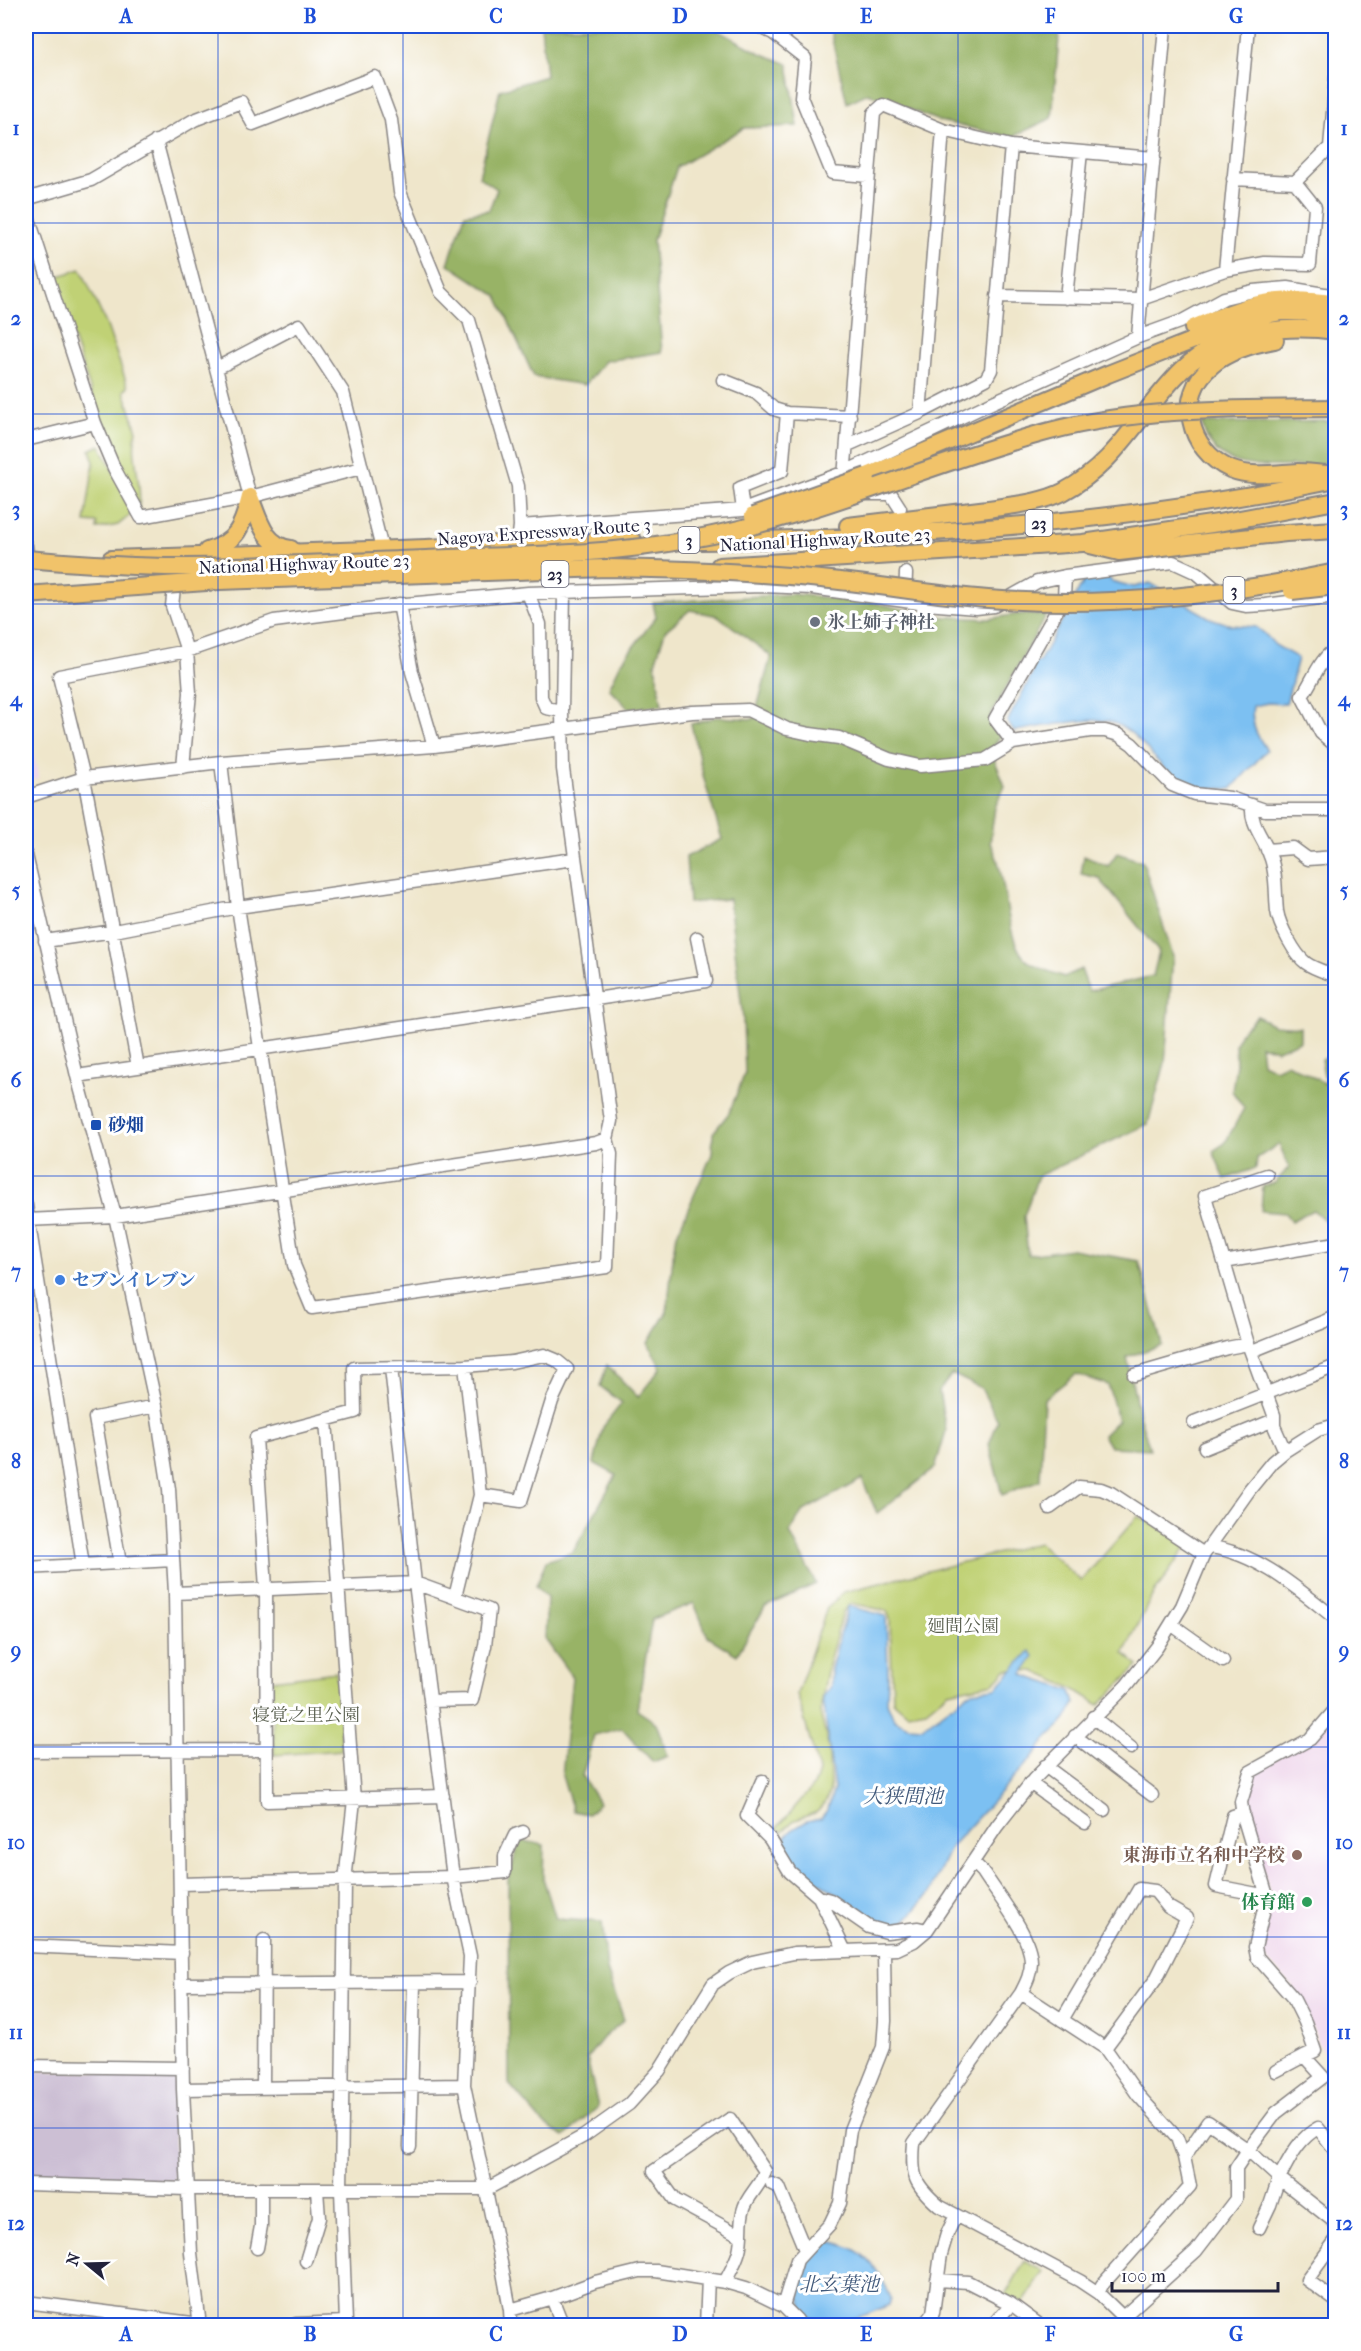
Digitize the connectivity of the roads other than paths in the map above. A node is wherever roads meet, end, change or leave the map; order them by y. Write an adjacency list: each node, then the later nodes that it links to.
1 (758, 26): 11 (street)
2 (1165, 26): 10 (street)
3 (1248, 26): 12 (street)
4 (1335, 78): 8 (street)
5 (943, 130): 7 (street); 11 (street); 30 (street)
6 (156, 141): 14 (street); 26 (street); 44 (street)
7 (1011, 146): 9 (street); 17 (street)
8 (1333, 147): 13 (street)
9 (1081, 152): 10 (street); 19 (street)
10 (1154, 158): 20 (street)
11 (868, 176): 32 (street)
12 (1233, 179): 13 (street); 16 (street)
13 (1295, 182): 16 (street)
14 (26, 200)
15 (26, 210): 33 (street)
16 (1225, 270): 20 (street)
17 (997, 296): 19 (street); 30 (street)
18 (1335, 296): 24 (street)
19 (1066, 298): 20 (street)
20 (1141, 299): 24 (street)
21 (1335, 304): 27 (highway)
22 (1335, 318): 27 (highway)
23 (1335, 331): 46 (highway)
24 (1138, 337): 37 (street)
25 (1335, 341): 38 (highway)
26 (217, 368): 36 (street); 39 (street)
27 (1109, 368): 45 (highway, bridge)
28 (723, 380): 31 (street)
29 (1335, 408): 45 (highway, Nagoya Expressway Route 3 / 3, bridge)
30 (920, 412): 35 (street)
31 (787, 413): 32 (street); 42 (street)
32 (850, 416): 35 (street)
33 (95, 423): 34 (street); 39 (street)
34 (26, 440)
35 (848, 445): 37 (street)
36 (362, 468): 39 (street); 49 (street)
37 (845, 472): 41 (street); 42 (street)
38 (1335, 477): 46 (highway, National Highway Route 23 / 23)
39 (250, 497): 51 (highway); 52 (highway)
40 (1335, 501): 47 (highway, National Highway Route 23 / 23)
41 (900, 508)
42 (743, 510): 44 (street)
43 (1335, 530): 47 (highway)
44 (519, 534): 46 (highway, National Highway Route 23 / 23); 49 (highway, National Highway Route 23 / 23)
45 (720, 534): 53 (highway, Nagoya Expressway Route 3 / 3, bridge)
46 (740, 541)
47 (1083, 543): 59 (highway, National Highway Route 23 / 23)
48 (26, 545): 50 (street)
49 (382, 549): 51 (highway, National Highway Route 23 / 23)
50 (26, 552)
51 (313, 552): 52 (highway, National Highway Route 23 / 23)
52 (192, 555): 53 (highway, National Highway Route 23 / 23)
53 (26, 561)
54 (1335, 572): 64 (highway, 3, bridge)
55 (906, 573): 65 (street)
56 (1065, 576): 63 (street); 65 (street); 71 (street)
57 (1335, 585): 64 (highway, bridge)
58 (26, 588): 59 (highway, National Highway Route 23 / 23)
59 (174, 588): 68 (street)
60 (528, 593): 61 (street); 66 (street); 69 (street)
61 (564, 593): 65 (street); 69 (street)
62 (26, 595): 64 (highway, Nagoya Expressway Route 3 / 3, bridge)
63 (1335, 596)
64 (1132, 601)
65 (905, 602)
66 (399, 604): 68 (street); 72 (street)
67 (1335, 650): 73 (street)
68 (187, 651): 75 (street); 76 (street)
69 (562, 711): 70 (street)
70 (563, 728): 71 (street); 72 (street); 83 (street)
71 (1013, 742): 78 (street)
72 (434, 746): 74 (street)
73 (1335, 746)
74 (221, 762): 75 (street); 84 (street)
75 (183, 767): 76 (street)
76 (84, 778): 77 (street); 85 (street)
77 (26, 797)
78 (1252, 805): 79 (street); 80 (street)
79 (1335, 810)
80 (1267, 850): 82 (street); 88 (street)
81 (26, 855): 87 (street)
82 (1335, 857)
83 (574, 859): 84 (street); 89 (street)
84 (238, 907): 85 (street); 90 (street)
85 (114, 931): 87 (street); 91 (street)
86 (698, 938): 89 (street)
87 (45, 941): 92 (street)
88 (1335, 976)
89 (594, 1000): 90 (street); 93 (street)
90 (259, 1047): 91 (street); 95 (street)
91 (138, 1067): 92 (street)
92 (77, 1076): 97 (street)
93 (608, 1139): 95 (street); 95 (street)
94 (1267, 1175): 100 (street)
95 (283, 1192): 97 (street)
96 (26, 1205): 98 (street)
97 (115, 1216): 98 (street); 108 (street)
98 (27, 1220): 120 (street)
99 (1335, 1243): 100 (street)
100 (1224, 1262): 102 (street)
101 (1335, 1317): 102 (street)
102 (1250, 1347): 106 (street); 107 (street)
103 (465, 1366): 105 (street); 115 (street); 115 (street)
104 (1335, 1366): 107 (street)
105 (391, 1368): 109 (street); 122 (street)
106 (1134, 1375)
107 (1266, 1394): 110 (street); 111 (street)
108 (156, 1406): 118 (street); 119 (street)
109 (326, 1420): 123 (street); 124 (street)
110 (1274, 1420): 113 (street); 114 (street)
111 (1194, 1422)
112 (1335, 1425): 114 (street)
113 (1205, 1448)
114 (1285, 1451): 117 (street)
115 (480, 1495): 126 (street)
116 (1050, 1508): 117 (street)
117 (1208, 1551): 127 (street); 128 (street)
118 (173, 1560): 119 (street); 125 (street)
119 (120, 1563): 120 (street)
120 (84, 1565): 121 (street)
121 (26, 1568)
122 (415, 1583): 123 (street); 126 (street); 130 (street)
123 (337, 1587): 124 (street); 143 (street)
124 (266, 1588): 125 (street); 135 (street)
125 (175, 1593): 137 (street)
126 (455, 1597): 130 (street)
127 (1335, 1619)
128 (1171, 1624): 129 (street); 132 (street)
129 (1223, 1661)
130 (430, 1701): 142 (street)
131 (1335, 1709): 145 (street)
132 (1093, 1717): 133 (street); 134 (street)
133 (1075, 1736): 138 (street); 141 (street)
134 (1131, 1748)
135 (266, 1750): 137 (street); 143 (street)
136 (26, 1751): 137 (street)
137 (176, 1751): 151 (street)
138 (1045, 1766): 140 (street); 144 (street)
139 (762, 1781): 153 (street)
140 (1030, 1784): 146 (street); 148 (street)
141 (1152, 1795)
142 (443, 1796): 143 (street); 149 (street)
143 (354, 1800): 150 (street)
144 (1104, 1810)
145 (1243, 1813): 152 (street); 152 (street)
146 (1085, 1823)
147 (523, 1832): 149 (street)
148 (974, 1863): 154 (street); 165 (street)
149 (453, 1877): 150 (street); 160 (street)
150 (345, 1881): 151 (street); 162 (street)
151 (180, 1884): 159 (street)
152 (1267, 1896): 168 (street)
153 (819, 1897): 154 (street); 157 (street)
154 (927, 1930): 158 (street)
155 (264, 1940): 161 (street)
156 (26, 1946): 159 (street)
157 (845, 1951): 158 (street); 186 (street)
158 (884, 1951): 195 (street)
159 (182, 1953): 164 (street)
160 (470, 1982): 163 (street); 172 (street)
161 (264, 1983): 162 (street); 164 (street); 175 (street)
162 (343, 1983): 163 (street); 174 (street)
163 (414, 1983): 173 (street)
164 (183, 1984): 170 (street)
165 (1021, 1993): 166 (street); 189 (street)
166 (1062, 2020): 167 (street); 167 (street)
167 (1105, 2048): 180 (street)
168 (1304, 2056): 171 (street); 178 (street)
169 (26, 2066): 170 (street)
170 (183, 2068): 176 (street)
171 (1276, 2071)
172 (464, 2085): 173 (street); 186 (street)
173 (411, 2086): 174 (street); 177 (street)
174 (342, 2087): 175 (street); 188 (street)
175 (263, 2088): 176 (street)
176 (183, 2089): 184 (street)
177 (410, 2147)
178 (1248, 2150): 180 (street); 181 (street); 207 (street)
179 (1335, 2151): 181 (street)
180 (1184, 2157): 200 (street)
181 (1279, 2178): 190 (street); 191 (street)
182 (26, 2184): 184 (street)
183 (772, 2184): 195 (street)
184 (187, 2189): 185 (street); 209 (street)
185 (261, 2189): 187 (street); 194 (street)
186 (487, 2189): 188 (street); 206 (street)
187 (317, 2190): 188 (street); 196 (street)
188 (341, 2190): 208 (street)
189 (956, 2215): 198 (street); 200 (street)
190 (1335, 2223)
191 (1259, 2228)
192 (741, 2236): 192 (street); 199 (street)
193 (1335, 2240): 202 (street)
194 (257, 2248)
195 (806, 2250): 205 (street)
196 (306, 2261)
197 (708, 2278): 199 (street); 201 (street); 213 (street)
198 (937, 2280): 204 (street); 215 (street)
199 (725, 2282): 205 (street)
200 (1098, 2293): 207 (street)
201 (552, 2298): 206 (street); 212 (street)
202 (1335, 2301)
203 (26, 2302): 209 (street)
204 (1011, 2304): 216 (street); 217 (street)
205 (783, 2306): 214 (street)
206 (510, 2310): 211 (street)
207 (1128, 2320)
208 (346, 2324): 210 (street)
209 (200, 2325)
210 (294, 2325)
211 (510, 2325)
212 (563, 2325)
213 (706, 2325)
214 (795, 2325)
215 (923, 2325)
216 (992, 2325)
217 (1041, 2325)

